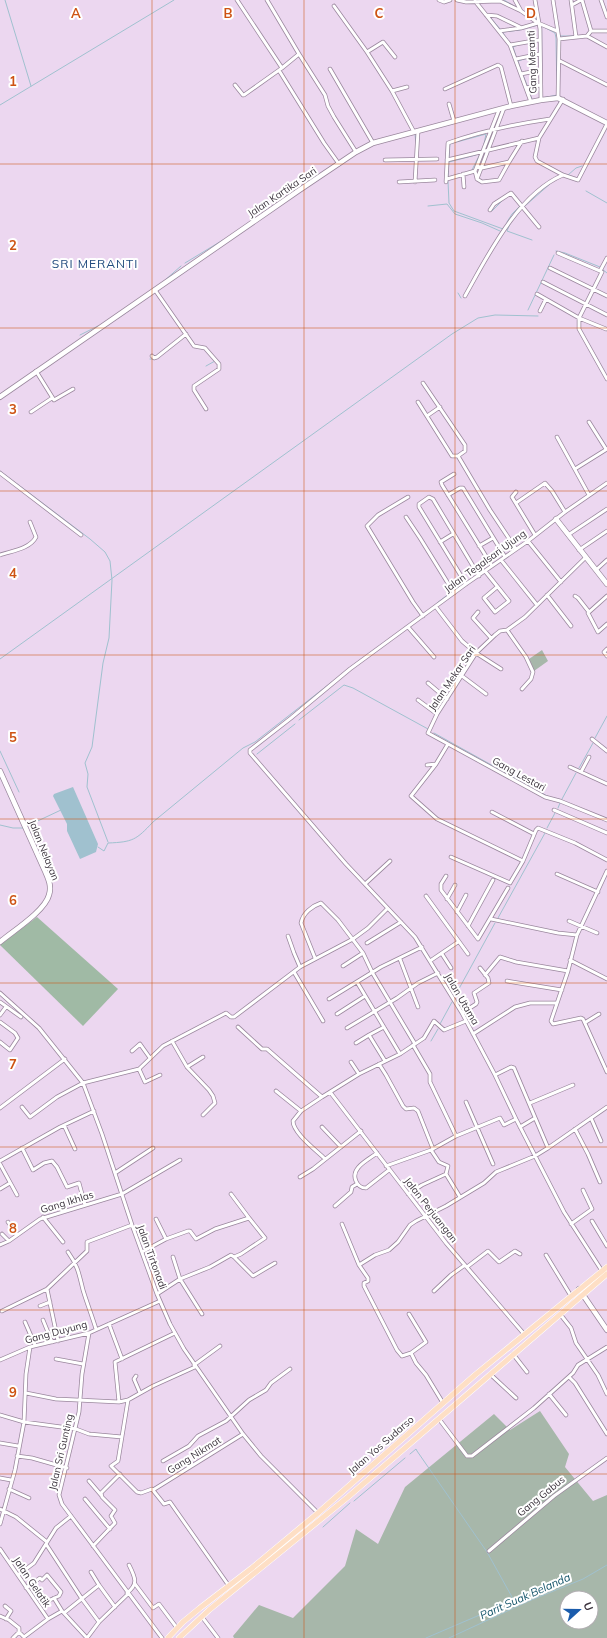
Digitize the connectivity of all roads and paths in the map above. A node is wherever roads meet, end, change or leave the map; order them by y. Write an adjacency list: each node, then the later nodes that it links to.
1 (237, 0): 37 (street)
2 (267, 0): 31 (street)
3 (439, 0): 4 (street)
4 (450, 0)
5 (457, 0): 12 (street)
6 (515, 0): 15 (street)
7 (535, 0): 18 (street, Gang Meranti)
8 (553, 0): 21 (street)
9 (571, 0): 13 (street)
10 (581, 0): 13 (street); 22 (street)
11 (601, 0): 17 (street)
12 (474, 1): 15 (street); 16 (street)
13 (572, 5): 25 (street)
14 (334, 6): 30 (street)
15 (521, 11): 18 (street)
16 (486, 15): 19 (street); 20 (street)
17 (607, 18)
18 (538, 23): 19 (street); 21 (street); 27 (street, Gang Meranti)
19 (521, 28): 20 (street)
20 (499, 31): 28 (street)
21 (557, 31): 26 (street)
22 (591, 31): 23 (street); 24 (street)
23 (607, 31)
24 (587, 36): 25 (street); 29 (street)
25 (576, 37): 26 (street)
26 (559, 39): 35 (street)
27 (539, 40): 28 (street); 32 (street, Gang Meranti)
28 (510, 45): 34 (street)
29 (607, 47)
30 (367, 52): 33 (street); 46 (street)
31 (299, 54): 37 (street); 64 (street)
32 (540, 54): 34 (street); 38 (street, Gang Meranti)
33 (395, 57)
34 (516, 59): 39 (street)
35 (560, 60): 42 (street); 47 (street)
36 (330, 69): 61 (street)
37 (281, 70): 40 (street); 70 (street)
38 (540, 70): 39 (street); 41 (street, Gang Meranti)
39 (521, 74): 44 (street)
40 (235, 85)
41 (540, 85): 44 (street); 48 (street, Gang Meranti)
42 (607, 85)
43 (407, 87): 46 (street)
44 (526, 88): 49 (street)
45 (445, 89): 51 (street)
46 (392, 91): 58 (street)
47 (561, 99): 48 (street, Jalan Kartika Sari); 53 (street); 55 (street)
48 (541, 100): 49 (street, Jalan Kartika Sari)
49 (531, 102): 51 (street, Jalan Kartika Sari)
50 (448, 104): 54 (street)
51 (511, 106): 52 (street, Jalan Kartika Sari)
52 (502, 109): 54 (street, Jalan Kartika Sari); 56 (street); 57 (street)
53 (550, 119): 56 (street); 59 (street)
54 (454, 121): 58 (street, Jalan Kartika Sari)
55 (607, 123): 75 (street)
56 (497, 129): 57 (street); 62 (street)
57 (492, 130): 63 (street); 68 (street)
58 (416, 131): 61 (street, Jalan Kartika Sari); 65 (street)
59 (540, 138): 60 (street); 75 (street)
60 (522, 142): 62 (street); 69 (street)
61 (373, 143): 64 (street, Jalan Kartika Sari)
62 (489, 150): 63 (street); 72 (street)
63 (484, 151): 68 (street); 71 (street)
64 (356, 152): 70 (street, Jalan Kartika Sari)
65 (416, 159): 66 (street); 67 (street); 79 (street)
66 (437, 159)
67 (385, 160)
68 (447, 160): 74 (street)
69 (509, 162): 72 (street); 76 (street)
70 (339, 164): 91 (street, Jalan Kartika Sari)
71 (477, 166): 72 (street); 73 (street)
72 (482, 168): 76 (street)
73 (476, 171): 74 (street); 76 (street)
74 (463, 174): 80 (street)
75 (563, 175): 81 (street)
76 (477, 179)
77 (435, 180): 79 (street)
78 (399, 182): 79 (street)
79 (415, 182)
80 (464, 187)
81 (522, 206): 82 (street); 83 (street); 93 (street)
82 (490, 210)
83 (539, 227)
84 (558, 253): 87 (street)
85 (607, 258): 87 (street)
86 (550, 268): 90 (street)
87 (601, 272): 88 (street); 90 (street)
88 (606, 274)
89 (544, 282): 96 (street)
90 (594, 289): 94 (street); 96 (street)
91 (155, 290): 101 (street); 103 (street, Jalan Kartika Sari)
92 (537, 294): 95 (street)
93 (465, 296)
94 (607, 296)
95 (546, 300): 97 (street); 99 (street)
96 (586, 304): 98 (street); 99 (street)
97 (540, 311)
98 (607, 315)
99 (579, 318): 100 (street); 104 (street)
100 (606, 329)
101 (186, 334): 102 (street); 111 (street)
102 (152, 356)
103 (36, 371): 107 (street, Jalan Kartika Sari); 108 (street)
104 (607, 379)
105 (423, 383): 110 (street)
106 (73, 388): 108 (street)
107 (0, 397)
108 (52, 398): 112 (street)
109 (418, 402): 113 (street)
110 (440, 407): 113 (street); 117 (street)
111 (206, 409)
112 (31, 412)
113 (427, 416): 117 (street)
114 (589, 422): 116 (street)
115 (557, 437): 118 (street)
116 (606, 449): 118 (street)
117 (458, 456): 141 (street)
118 (575, 469): 123 (street)
119 (0, 473): 134 (street)
120 (454, 474): 124 (street)
121 (607, 483): 123 (street, Jalan Tegalsari Ujung)
122 (516, 492): 126 (street)
123 (589, 495): 128 (street, Jalan Tegalsari Ujung)
124 (448, 496): 137 (street); 140 (street)
125 (408, 497): 164 (street)
126 (516, 503): 128 (street); 135 (street)
127 (607, 509): 136 (street)
128 (565, 512): 130 (street, Jalan Tegalsari Ujung)
129 (406, 517): 156 (street)
130 (556, 519): 135 (street, Jalan Tegalsari Ujung); 136 (street)
131 (30, 522): 143 (street)
132 (607, 531): 142 (street)
133 (453, 534): 139 (street); 139 (street); 151 (street)
134 (81, 535)
135 (535, 535): 138 (street, Jalan Tegalsari Ujung)
136 (568, 535): 142 (street)
137 (493, 538): 140 (street); 144 (street)
138 (528, 541): 141 (street, Jalan Tegalsari Ujung); 152 (street)
139 (440, 542): 153 (street)
140 (479, 546): 148 (street)
141 (516, 549): 144 (street, Jalan Tegalsari Ujung)
142 (579, 550): 145 (street)
143 (0, 555)
144 (505, 557): 146 (street, Jalan Tegalsari Ujung)
145 (585, 558): 149 (street); 152 (street, Jalan Mekar Sari)
146 (501, 560): 148 (street, Jalan Tegalsari Ujung); 160 (street)
147 (607, 560): 149 (street)
148 (492, 566): 150 (street, Jalan Tegalsari Ujung)
149 (596, 570): 154 (street)
150 (485, 571): 151 (street, Jalan Tegalsari Ujung); 155 (street)
151 (479, 576): 153 (street, Jalan Tegalsari Ujung)
152 (561, 582): 157 (street, Jalan Mekar Sari)
153 (466, 584): 156 (street, Jalan Tegalsari Ujung)
154 (607, 584)
155 (497, 587): 155 (street)
156 (454, 593): 161 (street, Jalan Tegalsari Ujung)
157 (547, 595): 160 (street, Jalan Mekar Sari); 166 (street)
158 (575, 596): 163 (street)
159 (607, 596): 163 (street)
160 (537, 605): 168 (street, Jalan Mekar Sari)
161 (436, 607): 164 (street, Jalan Tegalsari Ujung); 171 (street)
162 (478, 612): 169 (street)
163 (589, 612): 165 (street)
164 (423, 616): 167 (street, Jalan Tegalsari Ujung)
165 (607, 624)
166 (571, 626)
167 (408, 628): 173 (street); 206 (street, Jalan Utama)
168 (507, 630): 169 (street, Jalan Mekar Sari); 177 (street)
169 (492, 638): 171 (street, Jalan Mekar Sari)
170 (607, 649): 172 (street)
171 (476, 653): 174 (street); 175 (street, Jalan Mekar Sari)
172 (607, 656)
173 (434, 657)
174 (501, 669)
175 (462, 676): 178 (street); 179 (street, Jalan Mekar Sari)
176 (428, 683): 179 (street)
177 (522, 689)
178 (486, 694)
179 (447, 699): 181 (street, Jalan Mekar Sari)
180 (418, 700): 181 (street)
181 (437, 714): 182 (street, Jalan Mekar Sari)
182 (428, 733): 184 (street, Gang Lestari)
183 (592, 739): 185 (street)
184 (448, 744): 187 (street); 195 (street, Gang Lestari)
185 (607, 751)
186 (589, 756): 191 (street)
187 (436, 764): 188 (street); 201 (street)
188 (427, 765)
189 (570, 767): 191 (street)
190 (0, 771): 224 (street, Jalan Nelayan)
191 (581, 772): 192 (street)
192 (607, 784)
193 (554, 810): 196 (street)
194 (492, 812): 197 (street)
195 (607, 820)
196 (607, 833)
197 (534, 834): 199 (street); 201 (street)
198 (451, 857): 201 (street)
199 (607, 860)
200 (390, 861): 206 (street)
201 (523, 861)
202 (607, 872): 209 (street)
203 (557, 874): 209 (street)
204 (446, 876): 212 (street)
205 (493, 880): 218 (street)
206 (365, 884): 213 (street, Jalan Utama)
207 (455, 886): 212 (street)
208 (508, 888): 215 (street)
209 (598, 892): 219 (street)
210 (426, 896): 225 (street)
211 (466, 896): 214 (street)
212 (448, 899): 214 (street)
213 (387, 909): 217 (street, Jalan Utama); 223 (street)
214 (457, 912): 218 (street)
215 (491, 919): 218 (street); 221 (street)
216 (569, 921): 219 (street)
217 (401, 922): 226 (street); 227 (street, Jalan Utama)
218 (468, 926)
219 (581, 926): 220 (street); 221 (street)
220 (597, 933)
221 (577, 935): 234 (street)
222 (288, 936): 236 (street)
223 (353, 939): 228 (street); 231 (street); 231 (street)
224 (0, 942)
225 (458, 942): 229 (street); 230 (street)
226 (367, 943)
227 (422, 947): 232 (street); 233 (street, Jalan Utama)
228 (363, 954): 235 (street); 241 (street)
229 (442, 954): 233 (street); 237 (street)
230 (468, 954)
231 (315, 958): 236 (street)
232 (400, 959): 241 (street); 247 (street)
233 (430, 960): 242 (street, Jalan Utama)
234 (570, 960): 239 (street); 244 (street)
235 (344, 966)
236 (300, 967): 240 (street)
237 (451, 968)
238 (480, 968): 243 (street)
239 (568, 971): 243 (street); 248 (street)
240 (294, 972): 264 (street); 273 (street)
241 (372, 972): 246 (street); 254 (street)
242 (438, 973): 247 (street); 259 (street, Jalan Utama)
243 (485, 975): 259 (street)
244 (607, 979)
245 (507, 981): 248 (street)
246 (357, 982): 250 (street); 252 (street)
247 (411, 988): 254 (street); 257 (street)
248 (562, 990): 255 (street)
249 (2, 994): 251 (street, Jalan Tirtonadi); 253 (street)
250 (365, 996): 258 (street); 260 (street)
251 (8, 999): 256 (street); 281 (street, Jalan Tirtonadi)
252 (329, 999)
253 (0, 1000): 256 (street)
254 (390, 1002): 258 (street); 276 (street)
255 (557, 1003): 267 (street); 271 (street)
256 (5, 1006): 262 (street); 263 (street)
257 (418, 1007)
258 (374, 1011): 269 (street); 270 (street)
259 (462, 1013): 265 (street, Jalan Utama)
260 (337, 1014)
261 (599, 1014): 267 (street)
262 (0, 1015)
263 (21, 1017)
264 (323, 1021)
265 (466, 1021): 271 (street, Jalan Utama); 276 (street)
266 (0, 1022): 274 (street)
267 (586, 1022): 287 (street)
268 (238, 1027): 295 (street)
269 (384, 1027): 272 (street); 278 (street)
270 (347, 1028)
271 (473, 1034): 290 (street, Jalan Utama)
272 (369, 1035): 275 (street); 282 (street)
273 (172, 1041): 280 (street); 285 (street)
274 (0, 1042)
275 (356, 1043)
276 (414, 1045): 278 (street); 313 (street)
277 (132, 1051): 280 (street)
278 (400, 1054): 282 (street)
279 (203, 1057): 285 (street)
280 (150, 1058): 286 (street)
281 (65, 1059): 291 (street, Jalan Tirtonadi); 300 (street)
282 (385, 1061): 284 (street)
283 (351, 1062): 288 (street)
284 (379, 1064): 288 (street); 320 (street)
285 (188, 1067): 303 (street)
286 (139, 1069): 289 (street); 291 (street)
287 (607, 1072)
288 (358, 1074): 294 (street)
289 (160, 1075)
290 (495, 1075): 297 (street); 306 (street, Jalan Utama)
291 (83, 1083): 298 (street); 301 (street, Jalan Tirtonadi)
292 (573, 1085): 297 (street)
293 (276, 1091): 302 (street)
294 (330, 1092): 295 (street); 312 (street, Jalan Perjuangan)
295 (322, 1097): 302 (street)
296 (466, 1102): 310 (street)
297 (530, 1103): 304 (street)
298 (22, 1107)
299 (607, 1107): 305 (street)
300 (0, 1108)
301 (94, 1111): 307 (street); 329 (street, Jalan Tirtonadi)
302 (301, 1111): 323 (street)
303 (203, 1115)
304 (536, 1118): 308 (street); 318 (street)
305 (591, 1118): 311 (street); 314 (street)
306 (516, 1119): 308 (street, Jalan Utama); 310 (street)
307 (64, 1125): 316 (street); 319 (street)
308 (520, 1126): 322 (street, Jalan Utama)
309 (322, 1127): 315 (street)
310 (478, 1127): 313 (street); 326 (street)
311 (575, 1129): 318 (street); 332 (street)
312 (361, 1131): 315 (street); 321 (street, Jalan Perjuangan)
313 (456, 1136): 320 (street)
314 (601, 1141)
315 (341, 1147): 323 (street)
316 (22, 1148): 325 (street); 342 (street)
317 (153, 1148): 329 (street)
318 (548, 1148): 322 (street)
319 (75, 1149)
320 (432, 1149): 327 (street); 330 (street)
321 (377, 1153): 327 (street, Jalan Perjuangan); 334 (street)
322 (535, 1156): 341 (street); 351 (street, Jalan Utama)
323 (325, 1159): 331 (street)
324 (180, 1160): 337 (street, Gang Ikhlas)
325 (0, 1163): 333 (street)
326 (493, 1164)
327 (386, 1166): 328 (street, Jalan Perjuangan)
328 (390, 1170): 334 (street); 339 (street, Jalan Perjuangan)
329 (115, 1173): 337 (street, Jalan Tirtonadi)
330 (446, 1174): 339 (street); 341 (street)
331 (300, 1177)
332 (600, 1182)
333 (10, 1183): 335 (street); 340 (street)
334 (357, 1184): 343 (street)
335 (0, 1189)
336 (583, 1190): 351 (street)
337 (122, 1194): 342 (street, Gang Ikhlas); 352 (street, Jalan Tirtonadi)
338 (231, 1194): 346 (street)
339 (408, 1194): 344 (street, Jalan Perjuangan)
340 (17, 1195)
341 (460, 1197): 344 (street)
342 (85, 1205): 345 (street, Gang Ikhlas)
343 (335, 1206)
344 (425, 1216): 368 (street); 369 (street, Jalan Perjuangan)
345 (43, 1217): 354 (street, Gang Ikhlas); 357 (street)
346 (249, 1218): 355 (street); 364 (street)
347 (156, 1219): 355 (street)
348 (592, 1221): 359 (street)
349 (8, 1222): 354 (street)
350 (342, 1224): 368 (street)
351 (571, 1224): 371 (street, Jalan Utama)
352 (132, 1225): 361 (street, Jalan Tirtonadi); 366 (street)
353 (2, 1234): 356 (street)
354 (17, 1235): 356 (street, Gang Ikhlas)
355 (166, 1239): 361 (street)
356 (9, 1241): 358 (street, Gang Ikhlas)
357 (63, 1242)
358 (0, 1245)
359 (607, 1246)
360 (68, 1252): 366 (street)
361 (142, 1252): 376 (street, Jalan Tirtonadi)
362 (520, 1254): 369 (street)
363 (546, 1255): 378 (street)
364 (234, 1256): 367 (street); 372 (street)
365 (172, 1257): 372 (street)
366 (76, 1263): 373 (street); 389 (street)
367 (275, 1263)
368 (359, 1265): 400 (street)
369 (466, 1266): 375 (street); 393 (street, Jalan Perjuangan)
370 (607, 1267): 371 (main road, Jalan Yos Sudarso)
371 (604, 1273): 374 (main road, Jalan Yos Sudarso); 377 (main road, Jalan Yos Sudarso)
372 (180, 1279): 376 (street); 383 (street)
373 (47, 1289): 380 (street); 382 (street)
374 (579, 1289): 377 (street); 378 (main road, Jalan Yos Sudarso)
375 (434, 1291)
376 (157, 1294): 379 (street, Jalan Tirtonadi)
377 (584, 1294): 385 (main road, Jalan Yos Sudarso); 390 (street)
378 (571, 1296): 393 (main road, Jalan Yos Sudarso)
379 (160, 1301): 388 (street, Gang Duyung); 392 (street, Jalan Tirtonadi)
380 (50, 1302): 381 (street); 394 (street)
381 (40, 1306)
382 (2, 1311)
383 (202, 1314)
384 (409, 1314): 400 (street)
385 (560, 1314): 401 (main road, Jalan Yos Sudarso); 404 (street)
386 (43, 1320): 395 (street)
387 (25, 1322): 396 (street)
388 (109, 1324): 389 (street, Gang Duyung); 403 (street)
389 (96, 1329): 391 (street, Gang Duyung)
390 (607, 1330)
391 (89, 1333): 394 (street, Gang Duyung); 406 (street, Jalan Sri Gunting)
392 (175, 1333): 403 (street); 407 (street, Jalan Tirtonadi)
393 (524, 1334): 421 (main road, Jalan Yos Sudarso)
394 (58, 1341): 395 (street, Gang Duyung)
395 (52, 1342): 396 (street, Gang Duyung)
396 (35, 1345): 398 (street, Gang Duyung)
397 (220, 1346): 407 (street)
398 (30, 1347): 405 (street, Gang Duyung); 413 (street)
399 (607, 1347): 404 (street)
400 (411, 1353): 421 (street)
401 (513, 1354): 409 (street); 410 (main road, Jalan Yos Sudarso)
402 (56, 1359): 406 (street)
403 (122, 1359): 420 (street)
404 (588, 1359): 412 (street); 416 (street)
405 (0, 1360)
406 (83, 1364): 419 (street, Jalan Sri Gunting)
407 (195, 1366): 414 (street); 424 (street, Jalan Tirtonadi)
408 (290, 1370): 424 (street)
409 (527, 1372)
410 (490, 1374): 417 (street); 425 (main road, Jalan Yos Sudarso)
411 (136, 1376): 414 (street)
412 (569, 1377): 415 (street); 429 (street)
413 (26, 1393): 419 (street); 426 (street)
414 (140, 1393): 418 (street)
415 (549, 1394): 423 (street); 425 (street)
416 (607, 1394)
417 (516, 1398)
418 (128, 1400): 420 (street); 430 (street)
419 (80, 1401): 420 (street); 427 (street, Jalan Sri Gunting)
420 (119, 1402)
421 (443, 1403): 438 (main road, Jalan Yos Sudarso)
422 (0, 1415): 426 (street)
423 (566, 1415)
424 (232, 1416): 428 (street, Jalan Tirtonadi); 435 (street)
425 (439, 1419): 442 (main road, Jalan Yos Sudarso)
426 (24, 1422): 427 (street); 432 (street)
427 (76, 1429): 430 (street); 436 (street, Jalan Sri Gunting)
428 (243, 1434): 444 (street, Gang Nikmat); 449 (street, Jalan Tirtonadi)
429 (607, 1434)
430 (122, 1437): 437 (street)
431 (0, 1443): 432 (street)
432 (18, 1446): 433 (street)
433 (18, 1456): 436 (street); 440 (street)
434 (607, 1458): 456 (street, Gang Gabus)
435 (162, 1461)
436 (67, 1468): 450 (street, Jalan Sri Gunting)
437 (120, 1474): 444 (street); 445 (street)
438 (360, 1475): 442 (main road); 449 (main road, Jalan Yos Sudarso)
439 (0, 1478): 440 (street)
440 (11, 1480): 443 (street)
441 (89, 1481): 445 (street)
442 (366, 1482): 472 (main road, Jalan Yos Sudarso)
443 (9, 1488): 446 (street); 448 (street)
444 (153, 1490): 462 (street)
445 (101, 1495): 452 (street)
446 (29, 1498)
447 (85, 1499): 452 (street)
448 (2, 1510): 451 (street); 453 (street)
449 (318, 1513): 462 (main road, Jalan Yos Sudarso)
450 (71, 1516): 453 (street); 454 (street, Jalan Sri Gunting)
451 (0, 1524)
452 (110, 1529): 454 (street)
453 (47, 1543): 459 (street); 466 (street)
454 (93, 1546): 464 (street, Jalan Sri Gunting)
455 (0, 1549): 459 (street, Jalan Gelatik)
456 (489, 1551)
457 (129, 1565): 460 (street)
458 (91, 1572): 461 (street)
459 (18, 1575): 463 (street, Jalan Gelatik)
460 (135, 1584): 464 (street); 476 (street)
461 (100, 1585): 466 (street, Jalan Gelatik); 469 (street)
462 (228, 1586): 476 (main road, Jalan Yos Sudarso)
463 (26, 1588): 465 (street); 474 (street, Jalan Gelatik)
464 (128, 1593): 469 (street); 480 (street, Jalan Sri Gunting)
465 (54, 1598): 467 (street); 470 (street)
466 (82, 1599): 470 (street, Jalan Gelatik); 475 (street)
467 (50, 1600)
468 (5, 1606): 473 (street)
469 (115, 1607): 475 (street)
470 (63, 1612): 474 (street, Jalan Gelatik); 479 (street)
471 (0, 1616): 473 (street)
472 (202, 1617): 482 (main road, Jalan Yos Sudarso); 483 (street)
473 (6, 1619): 477 (street)
474 (48, 1619): 477 (street)
475 (99, 1622): 479 (street)
476 (177, 1628): 481 (main road, Jalan Yos Sudarso)
477 (19, 1632): 478 (street)
478 (13, 1638)
479 (87, 1638)
480 (162, 1638)
481 (168, 1638)
482 (179, 1638)
483 (218, 1638)

